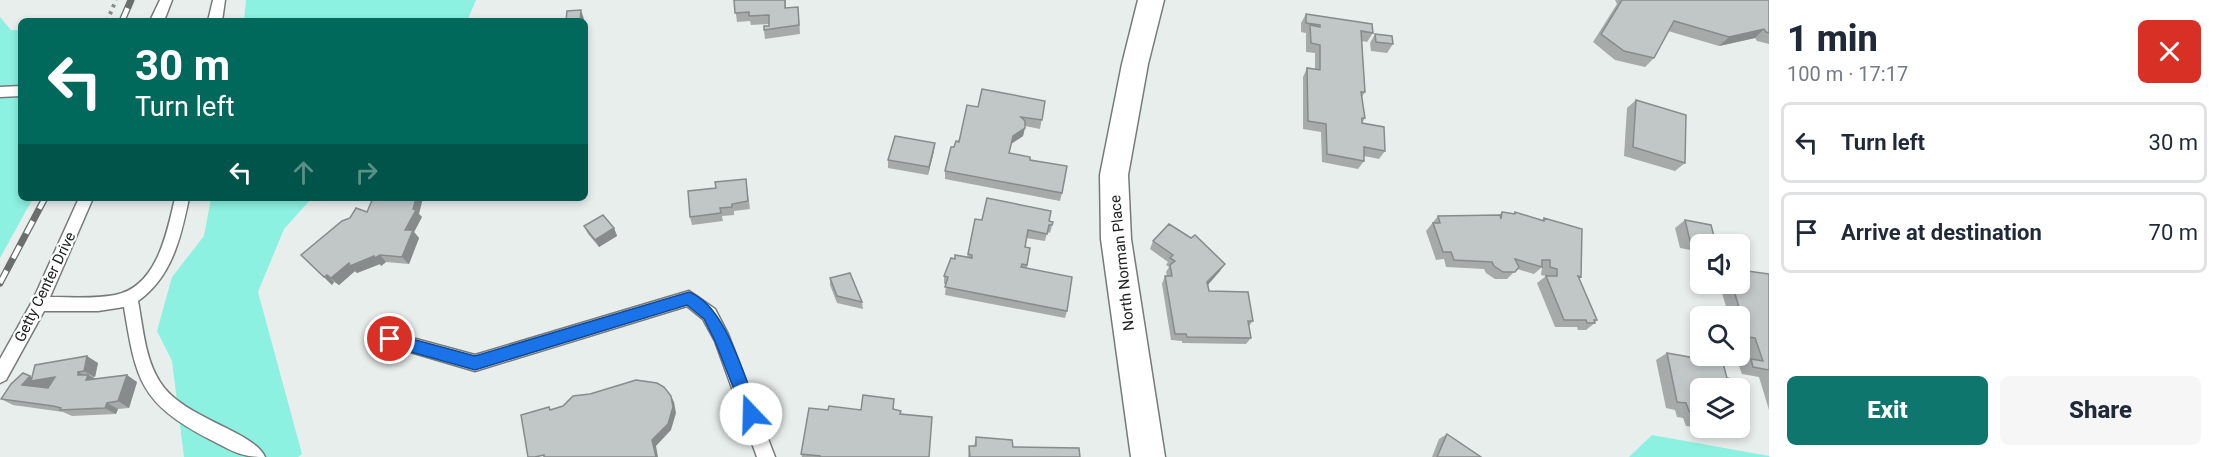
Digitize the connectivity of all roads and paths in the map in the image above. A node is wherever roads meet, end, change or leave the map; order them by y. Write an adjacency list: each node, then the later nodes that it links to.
1 (116, 0): 5 (path)
2 (166, 0): 6 (lane)
3 (219, 0): 7 (lane)
4 (1151, 0): 18 (street, North Norman Place)
5 (108, 18)
6 (158, 18)
7 (216, 18)
8 (18, 91): 9 (lane)
9 (0, 92)
10 (85, 201): 13 (lane, Getty Center Drive)
11 (181, 201): 12 (lane)
12 (130, 298): 13 (lane); 16 (lane)
13 (39, 304): 15 (lane, Getty Center Drive)
14 (390, 339): 17 (lane)
15 (0, 375)
16 (256, 457)
17 (766, 457)
18 (1148, 457)

